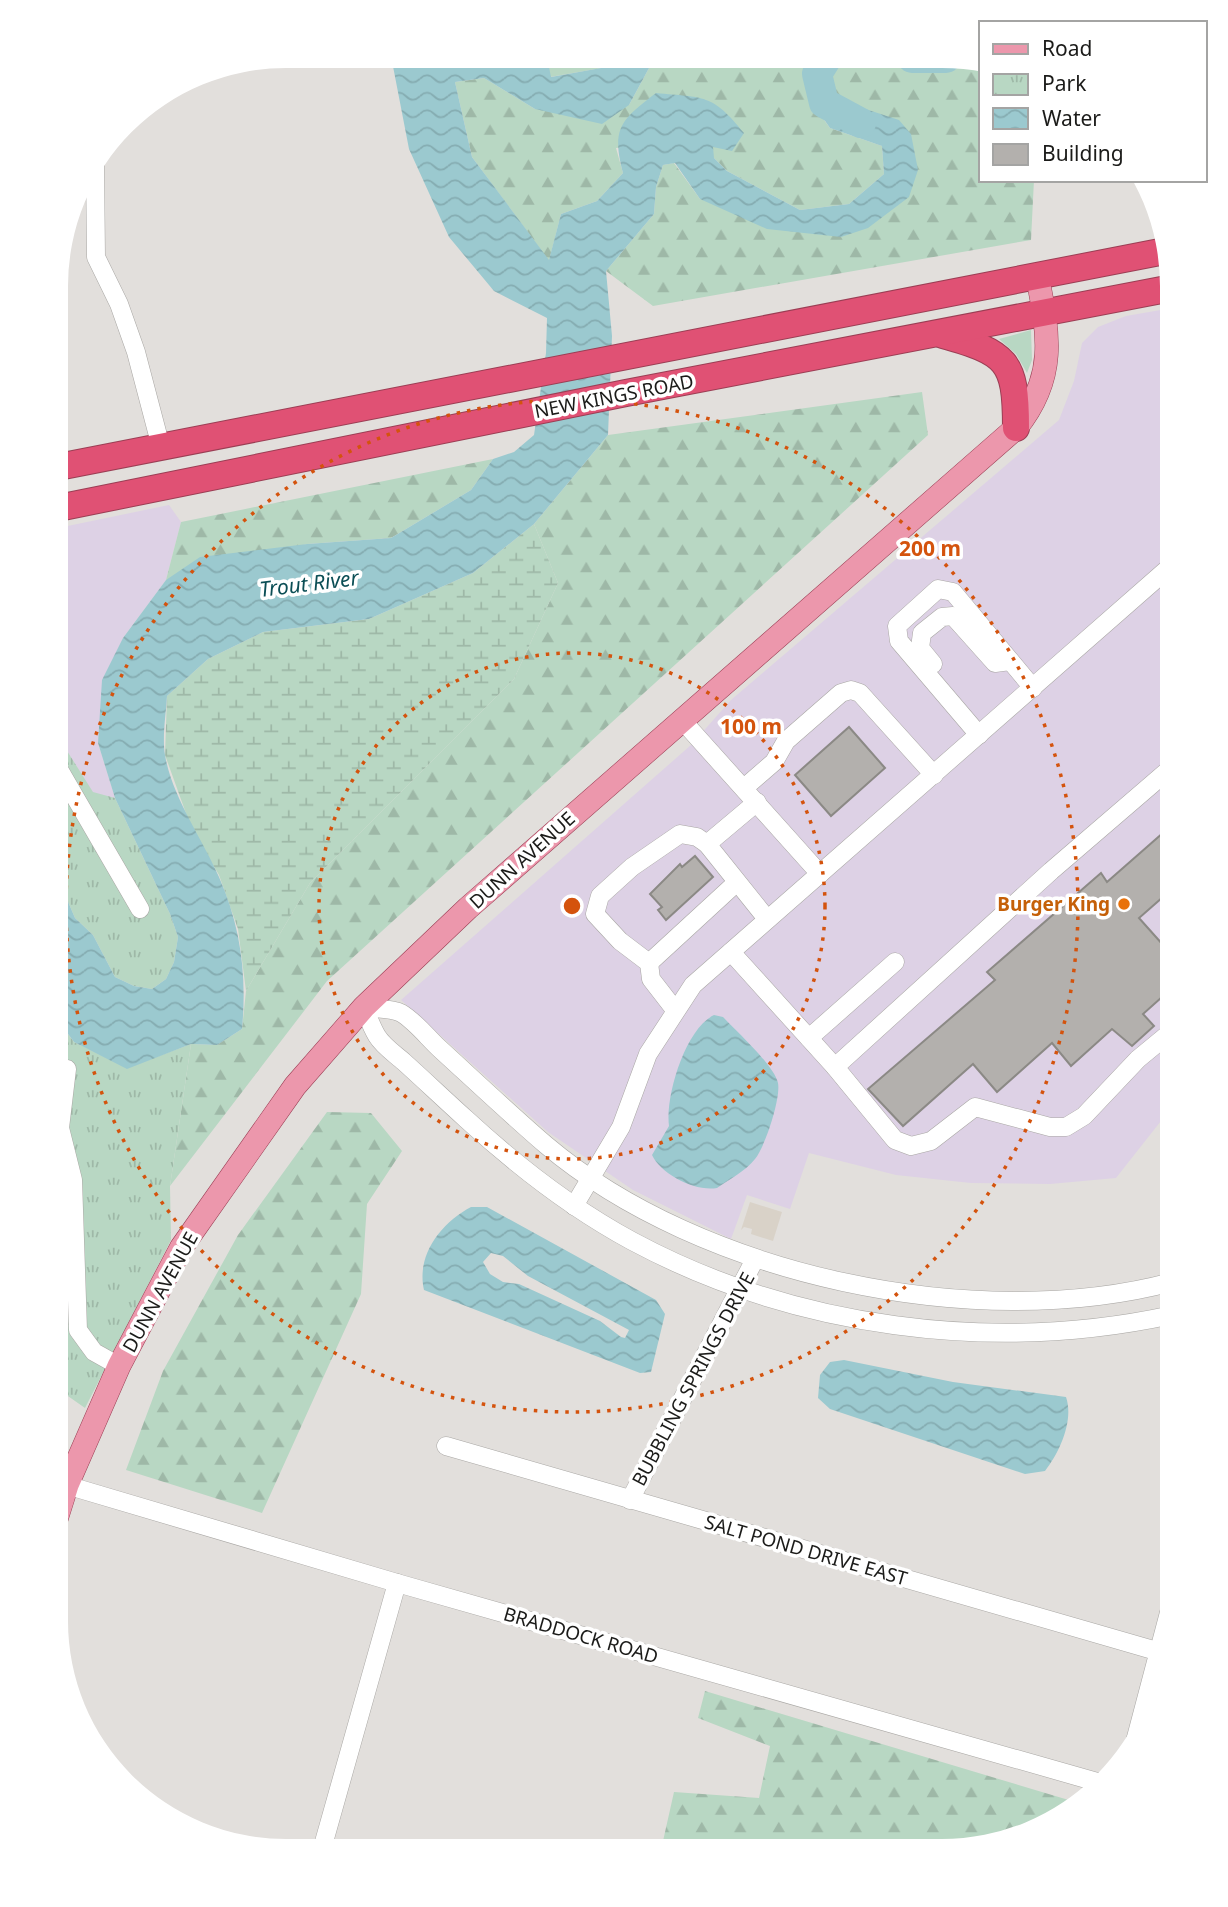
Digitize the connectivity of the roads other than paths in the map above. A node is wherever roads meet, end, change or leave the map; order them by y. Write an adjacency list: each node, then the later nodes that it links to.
1 (95, 181): 8 (street)
2 (1157, 253): 3 (highway, NEW KINGS ROAD)
3 (1037, 275): 5 (main road, DUNN AVENUE); 8 (highway, NEW KINGS ROAD)
4 (1160, 290): 5 (highway, NEW KINGS ROAD)
5 (1045, 312): 6 (highway, NEW KINGS ROAD); 7 (main road, DUNN AVENUE)
6 (938, 333): 7 (highway); 10 (highway, NEW KINGS ROAD)
7 (1016, 428): 15 (main road, DUNN AVENUE)
8 (162, 447): 9 (highway, NEW KINGS ROAD)
9 (68, 465)
10 (68, 506)
11 (1160, 576): 13 (street)
12 (1010, 661): 13 (street); 14 (street); 14 (street)
13 (1033, 688): 16 (street)
14 (958, 710): 16 (street)
15 (681, 719): 20 (street); 30 (main road, DUNN AVENUE)
16 (979, 735): 17 (street)
17 (933, 775): 20 (street); 23 (street)
18 (1160, 777): 34 (street)
19 (68, 785): 25 (street)
20 (744, 788): 21 (street)
21 (757, 802): 22 (street); 23 (street)
22 (707, 844): 24 (street); 29 (street)
23 (820, 873): 26 (street)
24 (736, 883): 26 (street); 29 (street)
25 (140, 909)
26 (767, 919): 27 (street)
27 (731, 952): 31 (street); 32 (street)
28 (895, 962): 32 (street)
29 (649, 963): 31 (street)
30 (364, 1007): 36 (street); 37 (street); 42 (main road, DUNN AVENUE)
31 (675, 1010): 36 (street)
32 (810, 1038): 34 (street)
33 (1159, 1041): 34 (street)
34 (835, 1066)
35 (68, 1160): 42 (street)
36 (591, 1178): 37 (street); 38 (street)
37 (574, 1206): 40 (street)
38 (755, 1259): 39 (street); 40 (street, BUBBLING SPRINGS DRIVE)
39 (1159, 1284)
40 (741, 1289): 41 (street); 46 (street, BUBBLING SPRINGS DRIVE)
41 (1159, 1317)
42 (119, 1366): 44 (main road, DUNN AVENUE)
43 (446, 1446): 46 (street, SALT POND DRIVE EAST)
44 (68, 1472)
45 (68, 1486): 47 (street, BRADDOCK ROAD)
46 (630, 1500): 48 (street, SALT POND DRIVE EAST)
47 (397, 1583): 49 (street, BRADDOCK ROAD); 50 (street)
48 (1157, 1651)
49 (1090, 1780)
50 (325, 1839)

